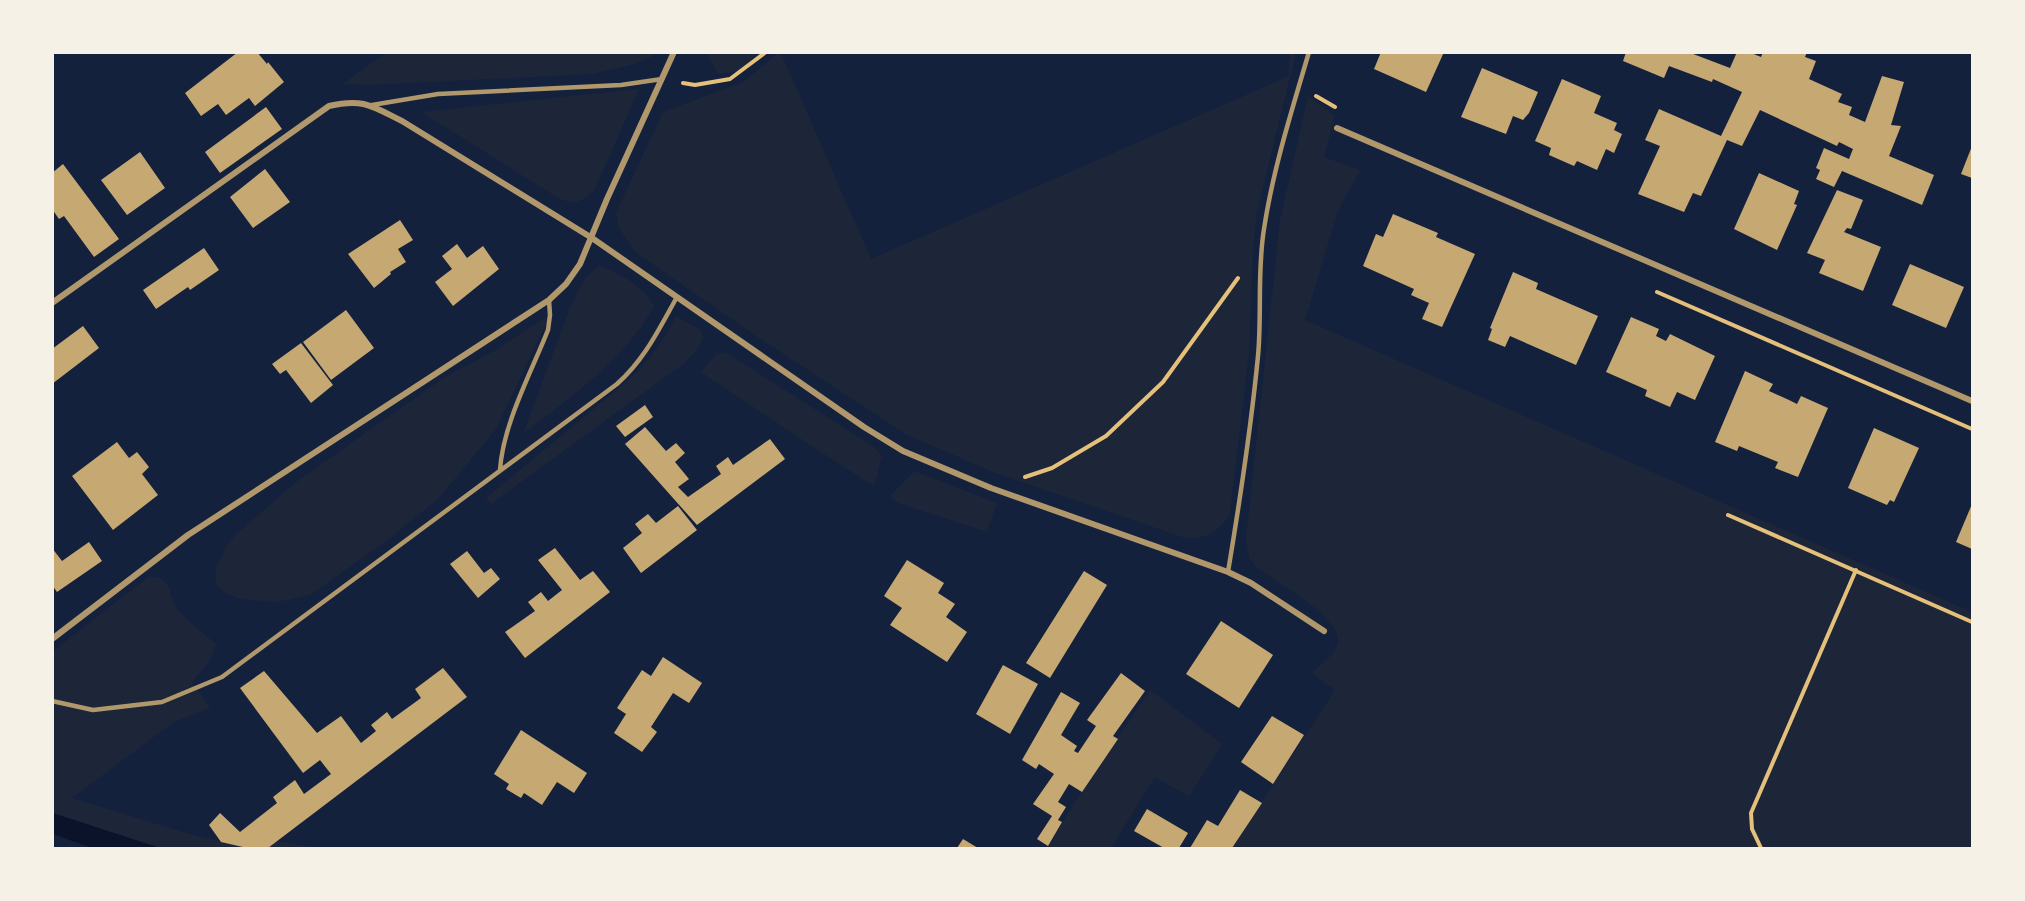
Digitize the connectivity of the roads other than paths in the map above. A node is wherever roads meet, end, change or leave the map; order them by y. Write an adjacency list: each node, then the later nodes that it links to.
1 (674, 52): 3 (street)
2 (1309, 52): 12 (lane)
3 (662, 79): 4 (lane); 6 (street)
4 (372, 105): 6 (street); 9 (street)
5 (1337, 128): 10 (street)
6 (592, 238): 7 (street); 8 (street)
7 (677, 297): 11 (lane); 12 (street)
8 (549, 300): 11 (lane); 14 (street)
9 (52, 303)
10 (1972, 401)
11 (500, 470): 15 (lane)
12 (1228, 572): 13 (street)
13 (1324, 631)
14 (52, 639)
15 (52, 701)

